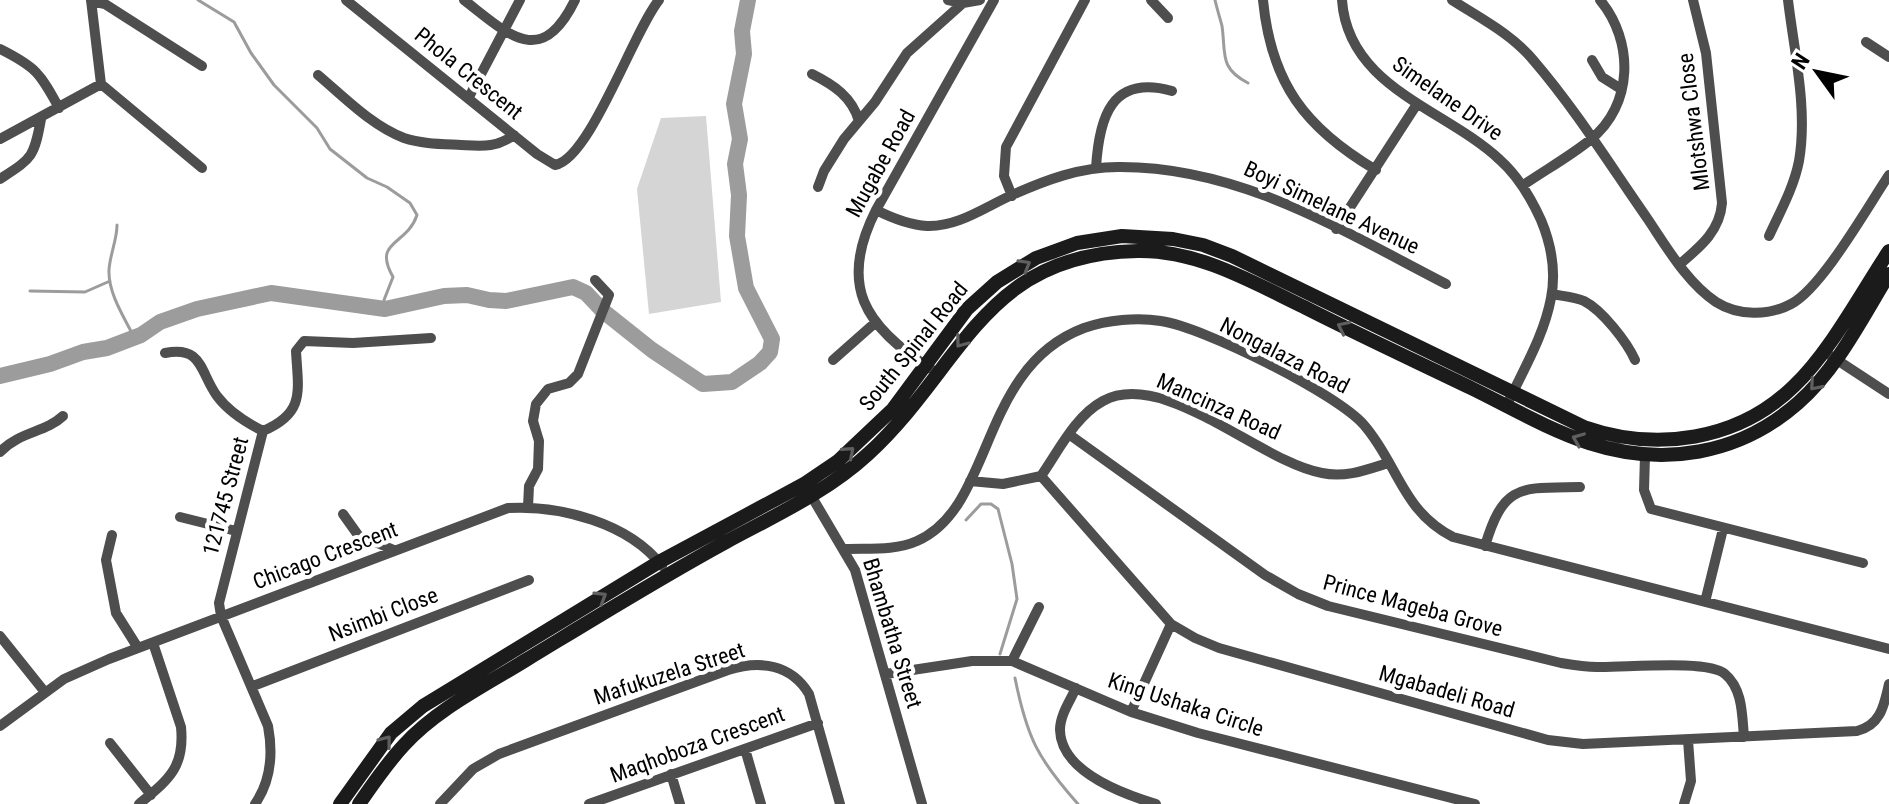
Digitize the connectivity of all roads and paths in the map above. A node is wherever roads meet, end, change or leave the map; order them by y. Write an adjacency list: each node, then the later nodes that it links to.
1 (91, 0): 25 (street); 28 (street)
2 (346, 0): 31 (street, Phola Crescent)
3 (464, 0): 20 (street)
4 (520, 0): 20 (street)
5 (575, 0): 20 (street)
6 (659, 0): 36 (street, Phola Crescent)
7 (948, 0): 18 (street)
8 (980, 0): 18 (street)
9 (994, 0): 47 (street, Mugabe Road)
10 (1151, 0): 19 (street)
11 (1263, 0): 41 (street)
12 (1342, 0): 32 (street, Simelane Drive)
13 (1452, 0): 38 (street)
14 (1600, 0): 29 (street)
15 (1693, 0): 51 (street, Mlotshwa Close)
16 (1788, 0): 49 (street)
17 (1079, 2): 46 (street)
18 (963, 3): 35 (street)
19 (1168, 18)
20 (504, 31): 31 (street)
21 (1866, 42): 23 (street)
22 (0, 49): 33 (street)
23 (1889, 57)
24 (1592, 60): 29 (street)
25 (202, 66)
26 (812, 74): 35 (street)
27 (318, 75): 36 (street)
28 (101, 84): 33 (street); 39 (street)
29 (1621, 89): 38 (street)
30 (1172, 91): 40 (street)
31 (469, 97): 36 (street, Phola Crescent)
32 (1417, 104): 41 (street); 44 (street, Simelane Drive)
33 (59, 108): 34 (street)
34 (41, 119): 37 (street); 43 (street)
35 (859, 121): 45 (street)
36 (514, 135)
37 (0, 139)
38 (1592, 139): 44 (street); 51 (street)
39 (202, 168)
40 (1096, 168): 46 (street, Boyi Simelane Avenue); 48 (street, Boyi Simelane Avenue)
41 (1376, 170): 48 (street)
42 (1889, 175): 51 (street)
43 (0, 179)
44 (1522, 186): 55 (street, Simelane Drive)
45 (818, 187)
46 (1012, 196): 47 (street, Boyi Simelane Avenue)
47 (876, 210): 56 (street, Mugabe Road)
48 (1336, 229): 54 (street, Boyi Simelane Avenue)
49 (1769, 236)
50 (1889, 251): 59 (street, South Spinal Road)
51 (1680, 264)
52 (1889, 274): 59 (street, South Spinal Road)
53 (595, 280): 75 (street)
54 (1446, 284)
55 (1552, 294): 61 (street); 64 (street, Simelane Drive)
56 (876, 322): 60 (street); 62 (street, Mugabe Road)
57 (431, 338): 66 (street, 121745 Street)
58 (165, 353): 66 (street)
59 (1830, 355): 63 (street); 64 (street, South Spinal Road); 69 (street, South Spinal Road, one-way to 69)
60 (833, 360)
61 (1635, 360)
62 (932, 370): 64 (street, South Spinal Road); 74 (street, South Spinal Road)
63 (1889, 394)
64 (1510, 399): 69 (street, South Spinal Road, one-way to 64)
65 (63, 416): 68 (street)
66 (263, 431): 79 (street, 121745 Street)
67 (1070, 435): 70 (street, Mancinza Road); 71 (street, Mancinza Road); 104 (street, Prince Mageba Grove)
68 (0, 452)
69 (1645, 456): 78 (street)
70 (1388, 463): 72 (street, Nongalaza Road); 81 (street, Nongalaza Road)
71 (1041, 476): 72 (street); 90 (street, Mgabadeli Road)
72 (970, 481): 82 (street, Nongalaza Road)
73 (1580, 487): 81 (street)
74 (808, 490): 82 (street, Bhambatha Street); 85 (street, South Spinal Road)
75 (528, 507): 83 (street, Chicago Crescent); 85 (street, Chicago Crescent)
76 (343, 514): 83 (street)
77 (180, 517): 79 (street)
78 (1723, 529): 84 (street); 87 (street)
79 (236, 531): 89 (street, 121745 Street)
80 (112, 535): 93 (street)
81 (1485, 546): 87 (street, Nongalaza Road)
82 (845, 549): 96 (street, Bhambatha Street)
83 (394, 550): 89 (street, Chicago Crescent)
84 (1863, 563)
85 (663, 568): 113 (street, South Spinal Road, one-way to 85); 114 (street, South Spinal Road)
86 (529, 580): 98 (street, Nsimbi Close)
87 (1705, 602): 94 (street, Nongalaza Road)
88 (1039, 607): 95 (street)
89 (221, 616): 92 (street, Chicago Crescent); 98 (street)
90 (1171, 624): 101 (street); 105 (street, Mgabadeli Road)
91 (0, 636): 100 (street)
92 (153, 643): 93 (street, Chicago Crescent); 109 (street)
93 (138, 648): 100 (street, Chicago Crescent)
94 (1889, 649)
95 (1012, 661): 96 (street, King Ushaka Circle); 99 (street, King Ushaka Circle)
96 (886, 674): 119 (street, Bhambatha Street)
97 (1889, 684): 104 (street, Mgabadeli Road)
98 (253, 686): 112 (street)
99 (1076, 688): 101 (street, King Ushaka Circle); 120 (street)
100 (44, 691): 103 (street, Chicago Crescent)
101 (1131, 712): 121 (street, King Ushaka Circle)
102 (818, 723): 107 (street, Maqhoboza Crescent); 115 (street, Mafukuzela Street); 118 (street, Mafukuzela Street)
103 (0, 726)
104 (1744, 737): 105 (street, Mgabadeli Road)
105 (1688, 740): 122 (street)
106 (110, 743): 109 (street)
107 (745, 749): 108 (street, Maqhoboza Crescent); 117 (street)
108 (671, 774): 110 (street, Maqhoboza Crescent); 116 (street)
109 (151, 795): 111 (street)
110 (596, 803)
111 (139, 804)
112 (255, 804)
113 (340, 804)
114 (359, 804)
115 (440, 804)
116 (680, 804)
117 (761, 804)
118 (840, 804)
119 (922, 804)
120 (1156, 804)
121 (1475, 804)
122 (1684, 804)

